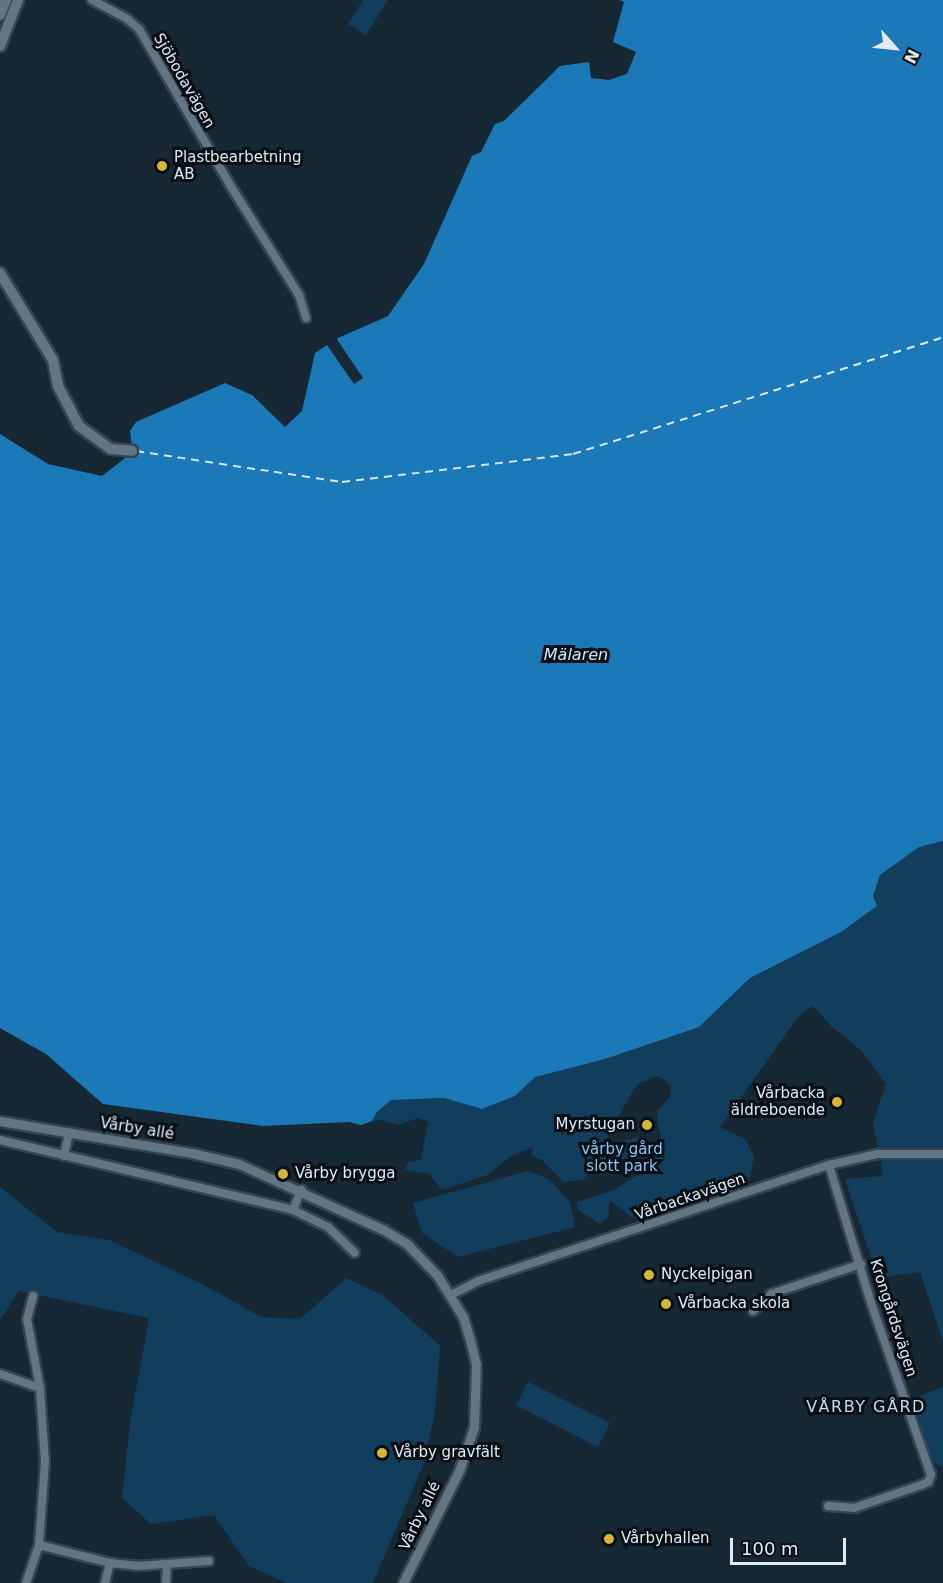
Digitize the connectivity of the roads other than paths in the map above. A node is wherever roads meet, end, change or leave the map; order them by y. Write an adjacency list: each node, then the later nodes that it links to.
1 (6, 0): 4 (main road)
2 (18, 0): 5 (main road)
3 (92, 0): 7 (street, Sjöbodavägen)
4 (0, 15)
5 (0, 46)
6 (0, 273): 8 (main road)
7 (306, 318)
8 (132, 451)
9 (0, 1121): 10 (street, Vårby allé)
10 (69, 1133): 13 (street); 15 (street, Vårby allé)
11 (0, 1140): 13 (street)
12 (943, 1154): 14 (street, Vårbackavägen)
13 (64, 1156): 16 (street)
14 (829, 1165): 18 (street, Krongårdsvägen); 19 (street, Vårbackavägen)
15 (301, 1191): 16 (street); 19 (street, Vårby allé)
16 (293, 1210): 17 (street)
17 (355, 1253)
18 (861, 1264): 21 (street); 24 (street, Krongårdsvägen)
19 (451, 1294): 32 (street, Vårby allé)
20 (33, 1296): 23 (street)
21 (753, 1311)
22 (0, 1374): 23 (street)
23 (40, 1388): 25 (street)
24 (828, 1506)
25 (39, 1545): 27 (street); 29 (street)
26 (209, 1561): 28 (street)
27 (110, 1563): 28 (street); 30 (street)
28 (167, 1566): 31 (street)
29 (26, 1583)
30 (105, 1583)
31 (166, 1583)
32 (403, 1583)

